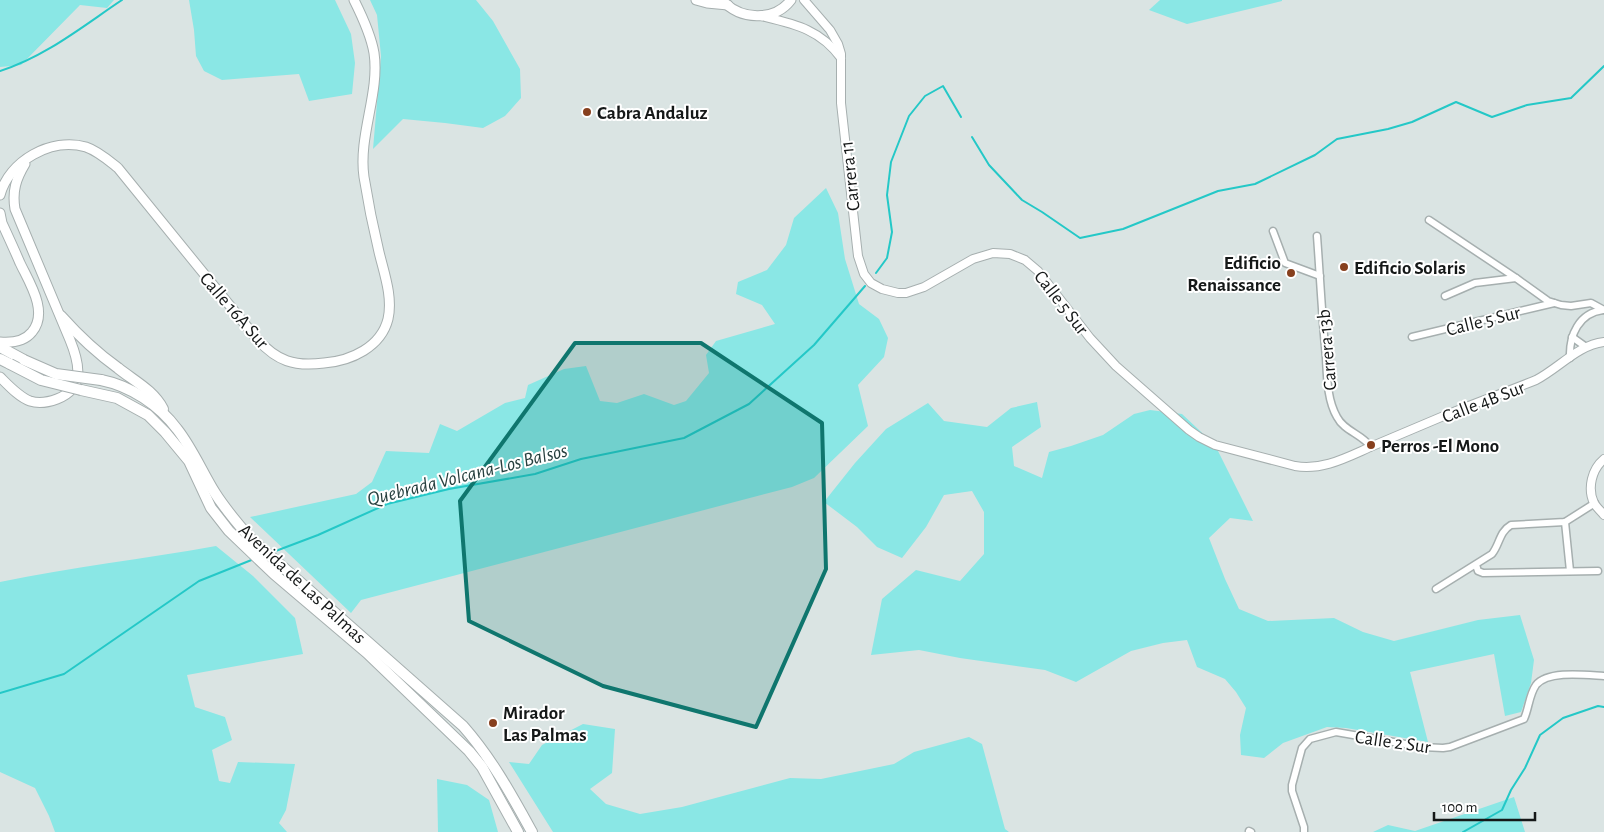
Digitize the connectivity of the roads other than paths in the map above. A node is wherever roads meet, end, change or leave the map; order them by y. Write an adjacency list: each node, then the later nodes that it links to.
1 (354, 0): 8 (main road, Calle 16A Sur)
2 (696, 0): 5 (main road)
3 (791, 0): 6 (main road)
4 (804, 0): 7 (street, Carrera 11)
5 (725, 3): 6 (main road)
6 (760, 16): 7 (street)
7 (841, 58): 16 (street, Carrera 11)
8 (29, 157): 9 (main road, Calle 16A Sur); 20 (main road)
9 (0, 196)
10 (0, 213): 23 (main road)
11 (1429, 220): 15 (street)
12 (1273, 231): 14 (street)
13 (1317, 236): 14 (street, Carrera 13b)
14 (1320, 276): 32 (street, Carrera 13b)
15 (1516, 278): 17 (street); 18 (street)
16 (876, 286): 31 (street, Calle 5 Sur)
17 (1445, 296)
18 (1554, 303): 19 (street); 21 (street, Calle 5 Sur)
19 (1604, 310): 22 (street)
20 (61, 316): 29 (main road); 30 (main road)
21 (1412, 337)
22 (1572, 337): 26 (street); 27 (street)
23 (0, 342)
24 (1604, 342): 26 (street, Calle 4B Sur)
25 (0, 347): 30 (main road, Avenida de Las Palmas, bridge)
26 (1586, 347): 27 (street, Calle 4B Sur)
27 (1570, 358): 32 (street, Calle 4B Sur)
28 (0, 359): 38 (main road, Avenida de Las Palmas, bridge)
29 (0, 377)
30 (168, 418): 38 (main road, Avenida de Las Palmas)
31 (1221, 446): 32 (street, Calle 4B Sur)
32 (1371, 447)
33 (1604, 459): 34 (street)
34 (1594, 503): 35 (street); 36 (street)
35 (1604, 515)
36 (1565, 522): 37 (street); 39 (street)
37 (1476, 565): 39 (street); 41 (street)
38 (278, 570): 43 (main road, Avenida de Las Palmas); 44 (main road, Avenida de Las Palmas)
39 (1570, 571): 40 (street)
40 (1598, 571)
41 (1436, 590)
42 (1604, 676): 45 (street, Calle 2 Sur)
43 (518, 832)
44 (532, 832)
45 (1304, 832)

